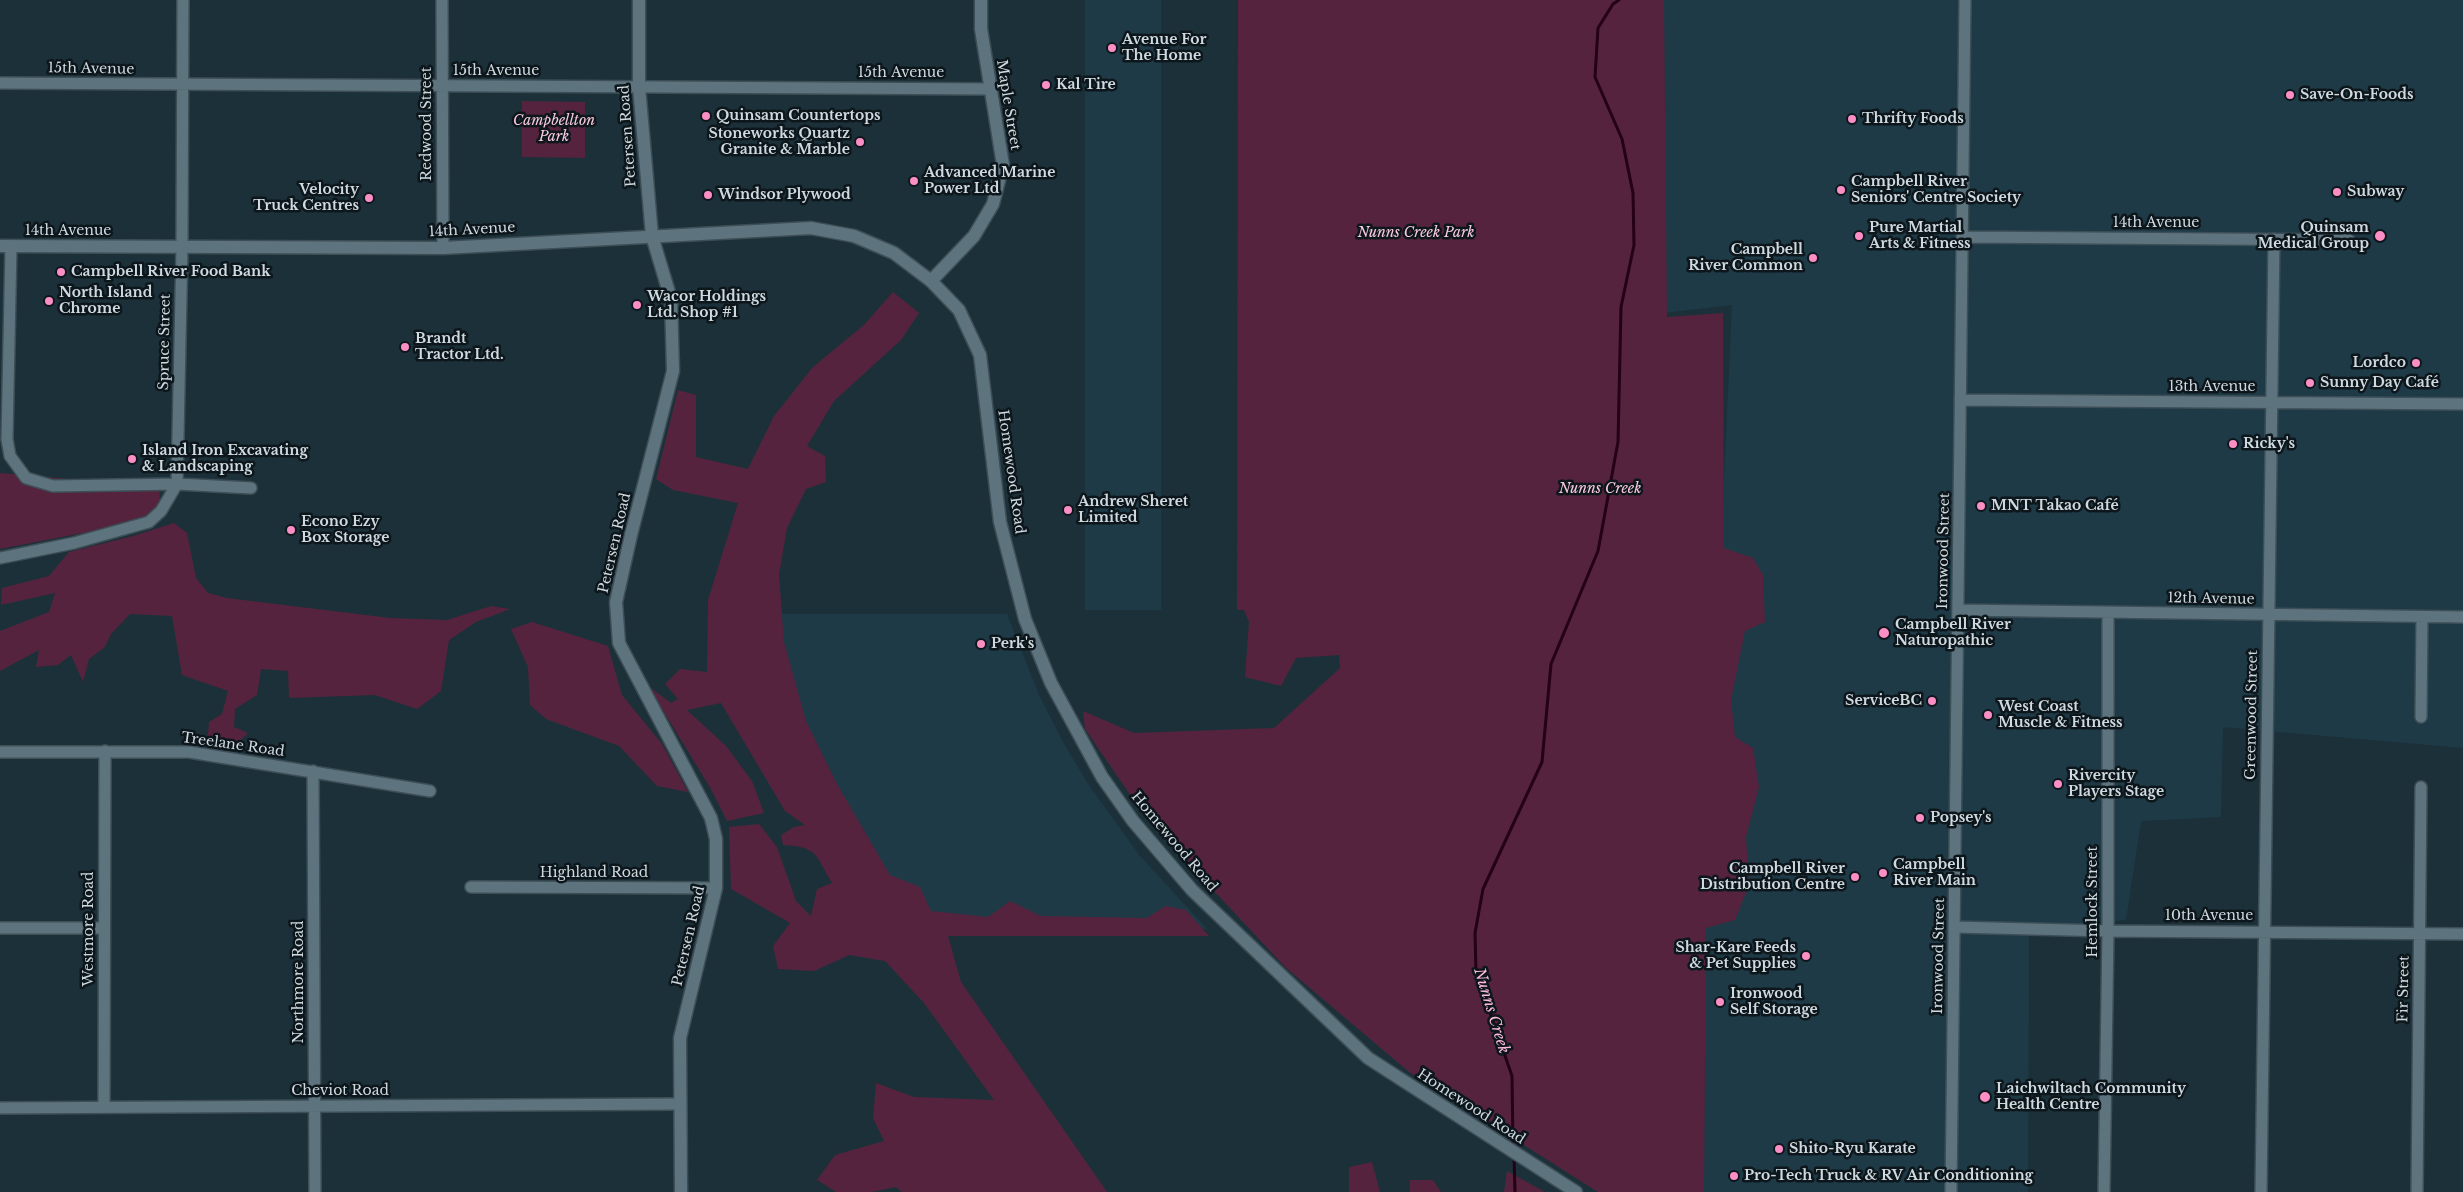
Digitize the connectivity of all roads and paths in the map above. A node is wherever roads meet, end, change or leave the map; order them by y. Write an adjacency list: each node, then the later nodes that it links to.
1 (183, 0): 7 (street, Spruce Street)
2 (442, 0): 8 (street, Redwood Street)
3 (639, 0): 9 (main road, Petersen Road)
4 (981, 0): 10 (main road, Maple Street)
5 (1966, 0): 12 (street, Ironwood Street)
6 (0, 82): 7 (street, 15th Avenue)
7 (183, 85): 8 (street, 15th Avenue); 16 (street, Spruce Street)
8 (442, 86): 9 (street, 15th Avenue); 17 (street, Redwood Street)
9 (639, 87): 10 (street, 15th Avenue); 11 (main road, Petersen Road)
10 (991, 88): 18 (main road, Maple Street)
11 (652, 236): 17 (main road, 14th Avenue); 18 (main road, 14th Avenue); 37 (main road, Petersen Road)
12 (1962, 237): 13 (street, 14th Avenue); 19 (street, Ironwood Street)
13 (2274, 239): 14 (street, 14th Avenue); 20 (street, Greenwood Street)
14 (2349, 240)
15 (6, 246): 16 (main road, 14th Avenue); 22 (street)
16 (182, 247): 17 (main road, 14th Avenue); 22 (street, Spruce Street)
17 (443, 248)
18 (932, 281): 51 (main road, Homewood Road)
19 (1960, 400): 20 (street, 13th Avenue); 25 (street, Ironwood Street)
20 (2272, 403): 21 (street, 13th Avenue); 27 (street, Greenwood Street)
21 (2463, 404)
22 (177, 484): 23 (street); 24 (street, Spruce Street)
23 (251, 488)
24 (0, 558)
25 (1958, 610): 26 (street, 12th Avenue); 38 (street, Ironwood Street)
26 (2108, 613): 27 (street, 12th Avenue); 41 (street, Hemlock Street)
27 (2269, 614): 28 (street, 12th Avenue); 42 (street, Greenwood Street)
28 (2422, 617): 29 (street, 12th Avenue); 30 (street)
29 (2463, 617)
30 (2421, 717)
31 (105, 751): 32 (street, Treelane Road); 33 (street, Treelane Road); 40 (street, Westmore Road)
32 (0, 752)
33 (313, 771): 35 (street, Treelane Road); 47 (street, Northmore Road)
34 (2421, 787): 43 (street, Fir Street)
35 (430, 791)
36 (471, 887): 37 (street, Highland Road)
37 (716, 888): 45 (main road, Petersen Road)
38 (1954, 927): 41 (street, 10th Avenue); 52 (street, Ironwood Street)
39 (0, 928): 40 (street)
40 (103, 928): 46 (street, Westmore Road)
41 (2108, 931): 42 (street, 10th Avenue); 53 (street, Hemlock Street)
42 (2265, 931): 43 (street, 10th Avenue); 54 (street, Greenwood Street)
43 (2419, 934): 44 (street, 10th Avenue); 55 (street, Fir Street)
44 (2463, 934)
45 (680, 1104): 47 (street, Cheviot Road); 50 (main road, Petersen Road)
46 (104, 1106): 47 (street, Cheviot Road); 48 (street, Cheviot Road)
47 (315, 1106): 49 (street, Northmore Road)
48 (0, 1108)
49 (315, 1192)
50 (681, 1192)
51 (1576, 1192)
52 (1951, 1192)
53 (2104, 1192)
54 (2261, 1192)
55 (2417, 1192)

